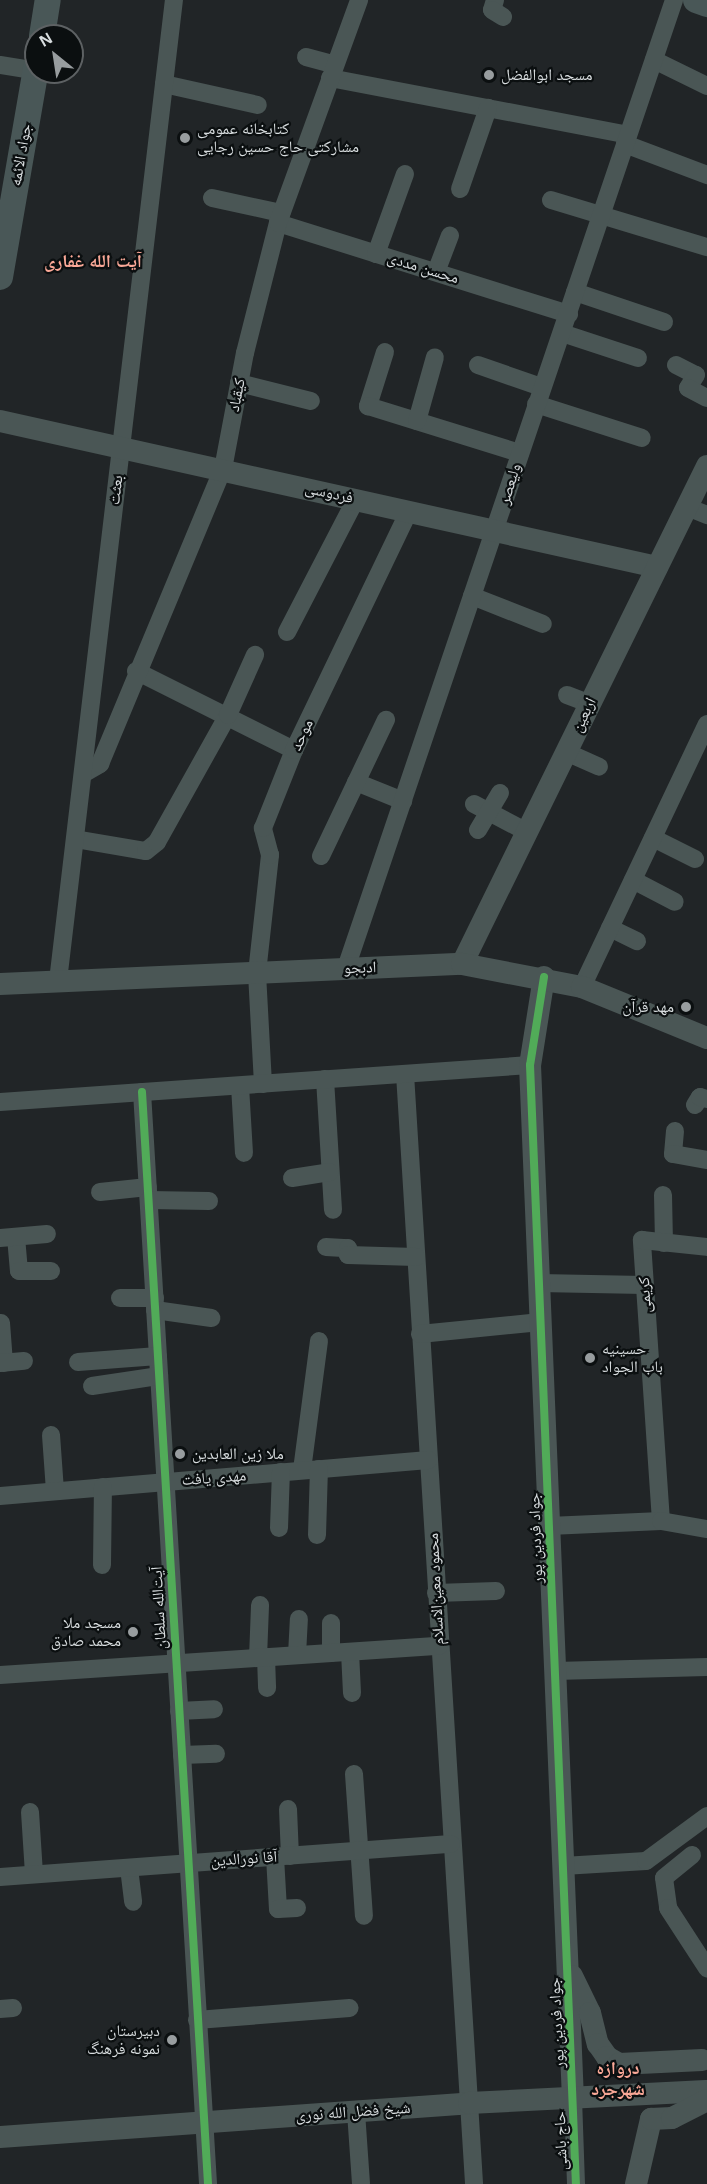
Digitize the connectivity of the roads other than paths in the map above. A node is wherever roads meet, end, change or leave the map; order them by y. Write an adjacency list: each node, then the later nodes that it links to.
1 (48, 0): 7 (main road)
2 (174, 0): 14 (street, بعثت)
3 (359, 0): 12 (street, کیقباد)
4 (674, 0): 9 (street, ولیعصر)
5 (696, 0): 6 (main road)
6 (707, 4)
7 (44, 24)
8 (306, 57): 12 (street)
9 (654, 60): 15 (street); 18 (street, ولیعصر)
10 (0, 65): 11 (street)
11 (24, 68)
12 (332, 72): 17 (street); 26 (street, کیقباد)
13 (33, 84): 21 (main road, جواد الائمه)
14 (164, 84): 16 (street); 48 (street, بعثت)
15 (707, 86)
16 (258, 105)
17 (488, 108): 18 (street); 22 (street)
18 (626, 140): 20 (street); 25 (street, ولیعصر)
19 (405, 174): 29 (street)
20 (707, 175)
21 (8, 188): 31 (main road, جواد الائمه)
22 (460, 189)
23 (212, 198): 26 (street, محسن مددی)
24 (551, 200): 25 (street)
25 (602, 213): 28 (street); 32 (street, ولیعصر)
26 (279, 218): 29 (street, محسن مددی); 41 (street, کیقباد)
27 (450, 236): 30 (street)
28 (707, 248)
29 (376, 254): 30 (street, محسن مددی)
30 (436, 272): 33 (street, محسن مددی)
31 (0, 277)
32 (575, 292): 33 (street, ولیعصر); 34 (street)
33 (569, 314): 35 (street, ولیعصر)
34 (664, 322)
35 (562, 333): 38 (street); 42 (street, ولیعصر)
36 (385, 352): 46 (street)
37 (435, 357): 46 (street)
38 (638, 358)
39 (478, 365): 42 (street)
40 (676, 365): 43 (street)
41 (239, 383): 44 (street); 51 (street, کیقباد)
42 (539, 395): 47 (street); 49 (street, ولیعصر)
43 (707, 398)
44 (311, 401)
45 (0, 421): 48 (street, فردوسی)
46 (417, 421): 49 (street)
47 (642, 438)
48 (121, 446): 51 (street, فردوسی); 70 (street, بعثت)
49 (520, 453): 55 (street, ولیعصر)
50 (707, 466): 54 (street, اربعین)
51 (223, 469): 52 (street, فردوسی); 61 (street, کیقباد)
52 (356, 499): 53 (street, فردوسی); 59 (street)
53 (409, 511): 55 (street, فردوسی); 67 (street, موحد)
54 (697, 511): 56 (street, اربعین)
55 (495, 531): 56 (street, فردوسی); 57 (street, ولیعصر)
56 (657, 567): 63 (street, اربعین)
57 (472, 596): 58 (street); 73 (street, ولیعصر)
58 (543, 624)
59 (287, 632)
60 (255, 655): 64 (street)
61 (136, 671): 64 (street); 70 (street, کیقباد)
62 (567, 695): 63 (street)
63 (590, 705): 68 (street, اربعین)
64 (228, 715): 67 (street); 78 (street)
65 (386, 720): 71 (street)
66 (705, 733): 77 (street)
67 (294, 750): 87 (street, موحد)
68 (566, 752): 69 (street); 76 (street, اربعین)
69 (599, 767)
70 (82, 774): 78 (street, بعثت)
71 (356, 782): 73 (street); 79 (street)
72 (500, 793): 74 (street)
73 (403, 801): 86 (street, ولیعصر)
74 (481, 808): 75 (street); 76 (street)
75 (478, 830)
76 (526, 832): 85 (street, اربعین)
77 (653, 838): 80 (street); 81 (street)
78 (75, 839): 89 (street, بعثت)
79 (321, 856)
80 (695, 859)
81 (633, 880): 82 (street); 83 (street)
82 (675, 902)
83 (610, 928): 84 (street); 91 (street)
84 (638, 941)
85 (462, 964): 86 (street, ادبجو); 88 (street, ادبجو)
86 (346, 968): 87 (street, ادبجو)
87 (257, 973): 89 (street, ادبجو); 96 (street, موحد)
88 (544, 977): 91 (street, ادبجو); 93 (street, جواد فردین پور)
89 (58, 981): 90 (street, ادبجو)
90 (0, 984)
91 (582, 987): 92 (street, ادبجو)
92 (707, 1038)
93 (530, 1065): 94 (street); 117 (street, جواد فردین پور)
94 (405, 1074): 95 (street); 115 (street, محمود معین‌الاسلام)
95 (324, 1079): 96 (street); 103 (street)
96 (263, 1084): 97 (street)
97 (240, 1086): 98 (street); 101 (street)
98 (142, 1092): 99 (street); 106 (street, آیت‌الله سلطان)
99 (0, 1102)
100 (675, 1131): 102 (street)
101 (244, 1153)
102 (707, 1160)
103 (330, 1172): 104 (street); 109 (street)
104 (292, 1178)
105 (100, 1192): 106 (street)
106 (148, 1193): 108 (street); 120 (street, آیت‌الله سلطان)
107 (663, 1195): 112 (street)
108 (209, 1201)
109 (333, 1210)
110 (46, 1234): 111 (street)
111 (8, 1237): 116 (street)
112 (664, 1243): 114 (street, کریمی); 118 (street, کریمی)
113 (326, 1247): 115 (street)
114 (707, 1247)
115 (416, 1257): 124 (street, محمود معین‌الاسلام)
116 (51, 1271)
117 (539, 1283): 118 (street); 122 (street, جواد فردین پور)
118 (644, 1285): 140 (street, کریمی)
119 (120, 1298): 120 (street)
120 (155, 1304): 121 (street); 126 (street, آیت‌الله سلطان)
121 (211, 1318)
122 (540, 1322): 124 (street); 142 (street, جواد فردین پور)
123 (1, 1323): 129 (street)
124 (420, 1334): 133 (street, محمود معین‌الاسلام)
125 (319, 1341): 134 (street)
126 (158, 1356): 128 (street); 130 (street, آیت‌الله سلطان)
127 (24, 1361): 129 (street)
128 (78, 1362)
129 (2, 1363)
130 (159, 1376): 131 (street); 136 (street, آیت‌الله سلطان)
131 (92, 1386)
132 (51, 1435): 138 (street)
133 (428, 1460): 134 (street, مهدی یافت); 147 (street, محمود معین‌الاسلام)
134 (311, 1470): 135 (street, مهدی یافت); 144 (street)
135 (281, 1472): 136 (street, مهدی یافت); 143 (street)
136 (165, 1481): 137 (street, مهدی یافت); 156 (street, آیت‌الله سلطان)
137 (103, 1487): 138 (street, مهدی یافت); 145 (street)
138 (55, 1491): 139 (street, مهدی یافت)
139 (0, 1497)
140 (661, 1521): 141 (street); 142 (street)
141 (705, 1524)
142 (549, 1526): 158 (street, جواد فردین پور)
143 (279, 1528)
144 (317, 1535)
145 (102, 1564)
146 (496, 1591): 147 (street)
147 (436, 1593): 151 (street, محمود معین‌الاسلام)
148 (260, 1605): 155 (street)
149 (299, 1619): 154 (street)
150 (331, 1623): 153 (street)
151 (439, 1646): 152 (street); 170 (street, محمود معین‌الاسلام)
152 (350, 1652): 153 (street); 161 (street)
153 (331, 1653): 154 (street)
154 (297, 1655): 155 (street)
155 (262, 1658): 156 (street); 160 (street)
156 (176, 1663): 159 (street); 163 (street, آیت‌الله سلطان)
157 (707, 1667): 158 (street)
158 (555, 1671): 175 (street, جواد فردین پور)
159 (0, 1675)
160 (267, 1688)
161 (352, 1693)
162 (214, 1709): 163 (street)
163 (179, 1711): 165 (street, آیت‌الله سلطان)
164 (216, 1754): 165 (street)
165 (182, 1755): 174 (street, آیت‌الله سلطان)
166 (354, 1774): 171 (street)
167 (288, 1809): 173 (street)
168 (30, 1812): 177 (street)
169 (707, 1816): 175 (street)
170 (451, 1844): 171 (street, آقا نورالدین); 189 (street, محمود معین‌الاسلام)
171 (359, 1851): 173 (street, آقا نورالدین); 181 (street)
172 (692, 1855): 183 (street)
173 (283, 1856): 174 (street, آقا نورالدین); 180 (street)
174 (188, 1863): 176 (street, آقا نورالدین); 185 (street, آیت‌الله سلطان)
175 (563, 1866): 182 (street, جواد فردین پور)
176 (129, 1868): 177 (street, آقا نورالدین); 179 (street)
177 (34, 1874): 178 (street, آقا نورالدین)
178 (0, 1877)
179 (133, 1902)
180 (297, 1908)
181 (364, 1916)
182 (567, 1966): 186 (street); 188 (street, جواد فردین پور)
183 (707, 1968)
184 (350, 2008): 185 (street)
185 (197, 2020): 191 (street, آیت‌الله سلطان)
186 (705, 2059): 187 (street)
187 (707, 2094): 188 (street, شیخ فضل الله نوری); 197 (street)
188 (573, 2098): 189 (street, شیخ فضل الله نوری); 196 (street, حاج باشی)
189 (469, 2103): 190 (street, شیخ فضل الله نوری); 195 (street, محمود معین‌الاسلام)
190 (356, 2112): 191 (street, شیخ فضل الله نوری); 193 (street)
191 (204, 2122): 192 (street, شیخ فضل الله نوری); 194 (street, آیت‌الله سلطان)
192 (0, 2137)
193 (361, 2183)
194 (207, 2184)
195 (474, 2184)
196 (576, 2184)
197 (636, 2184)

